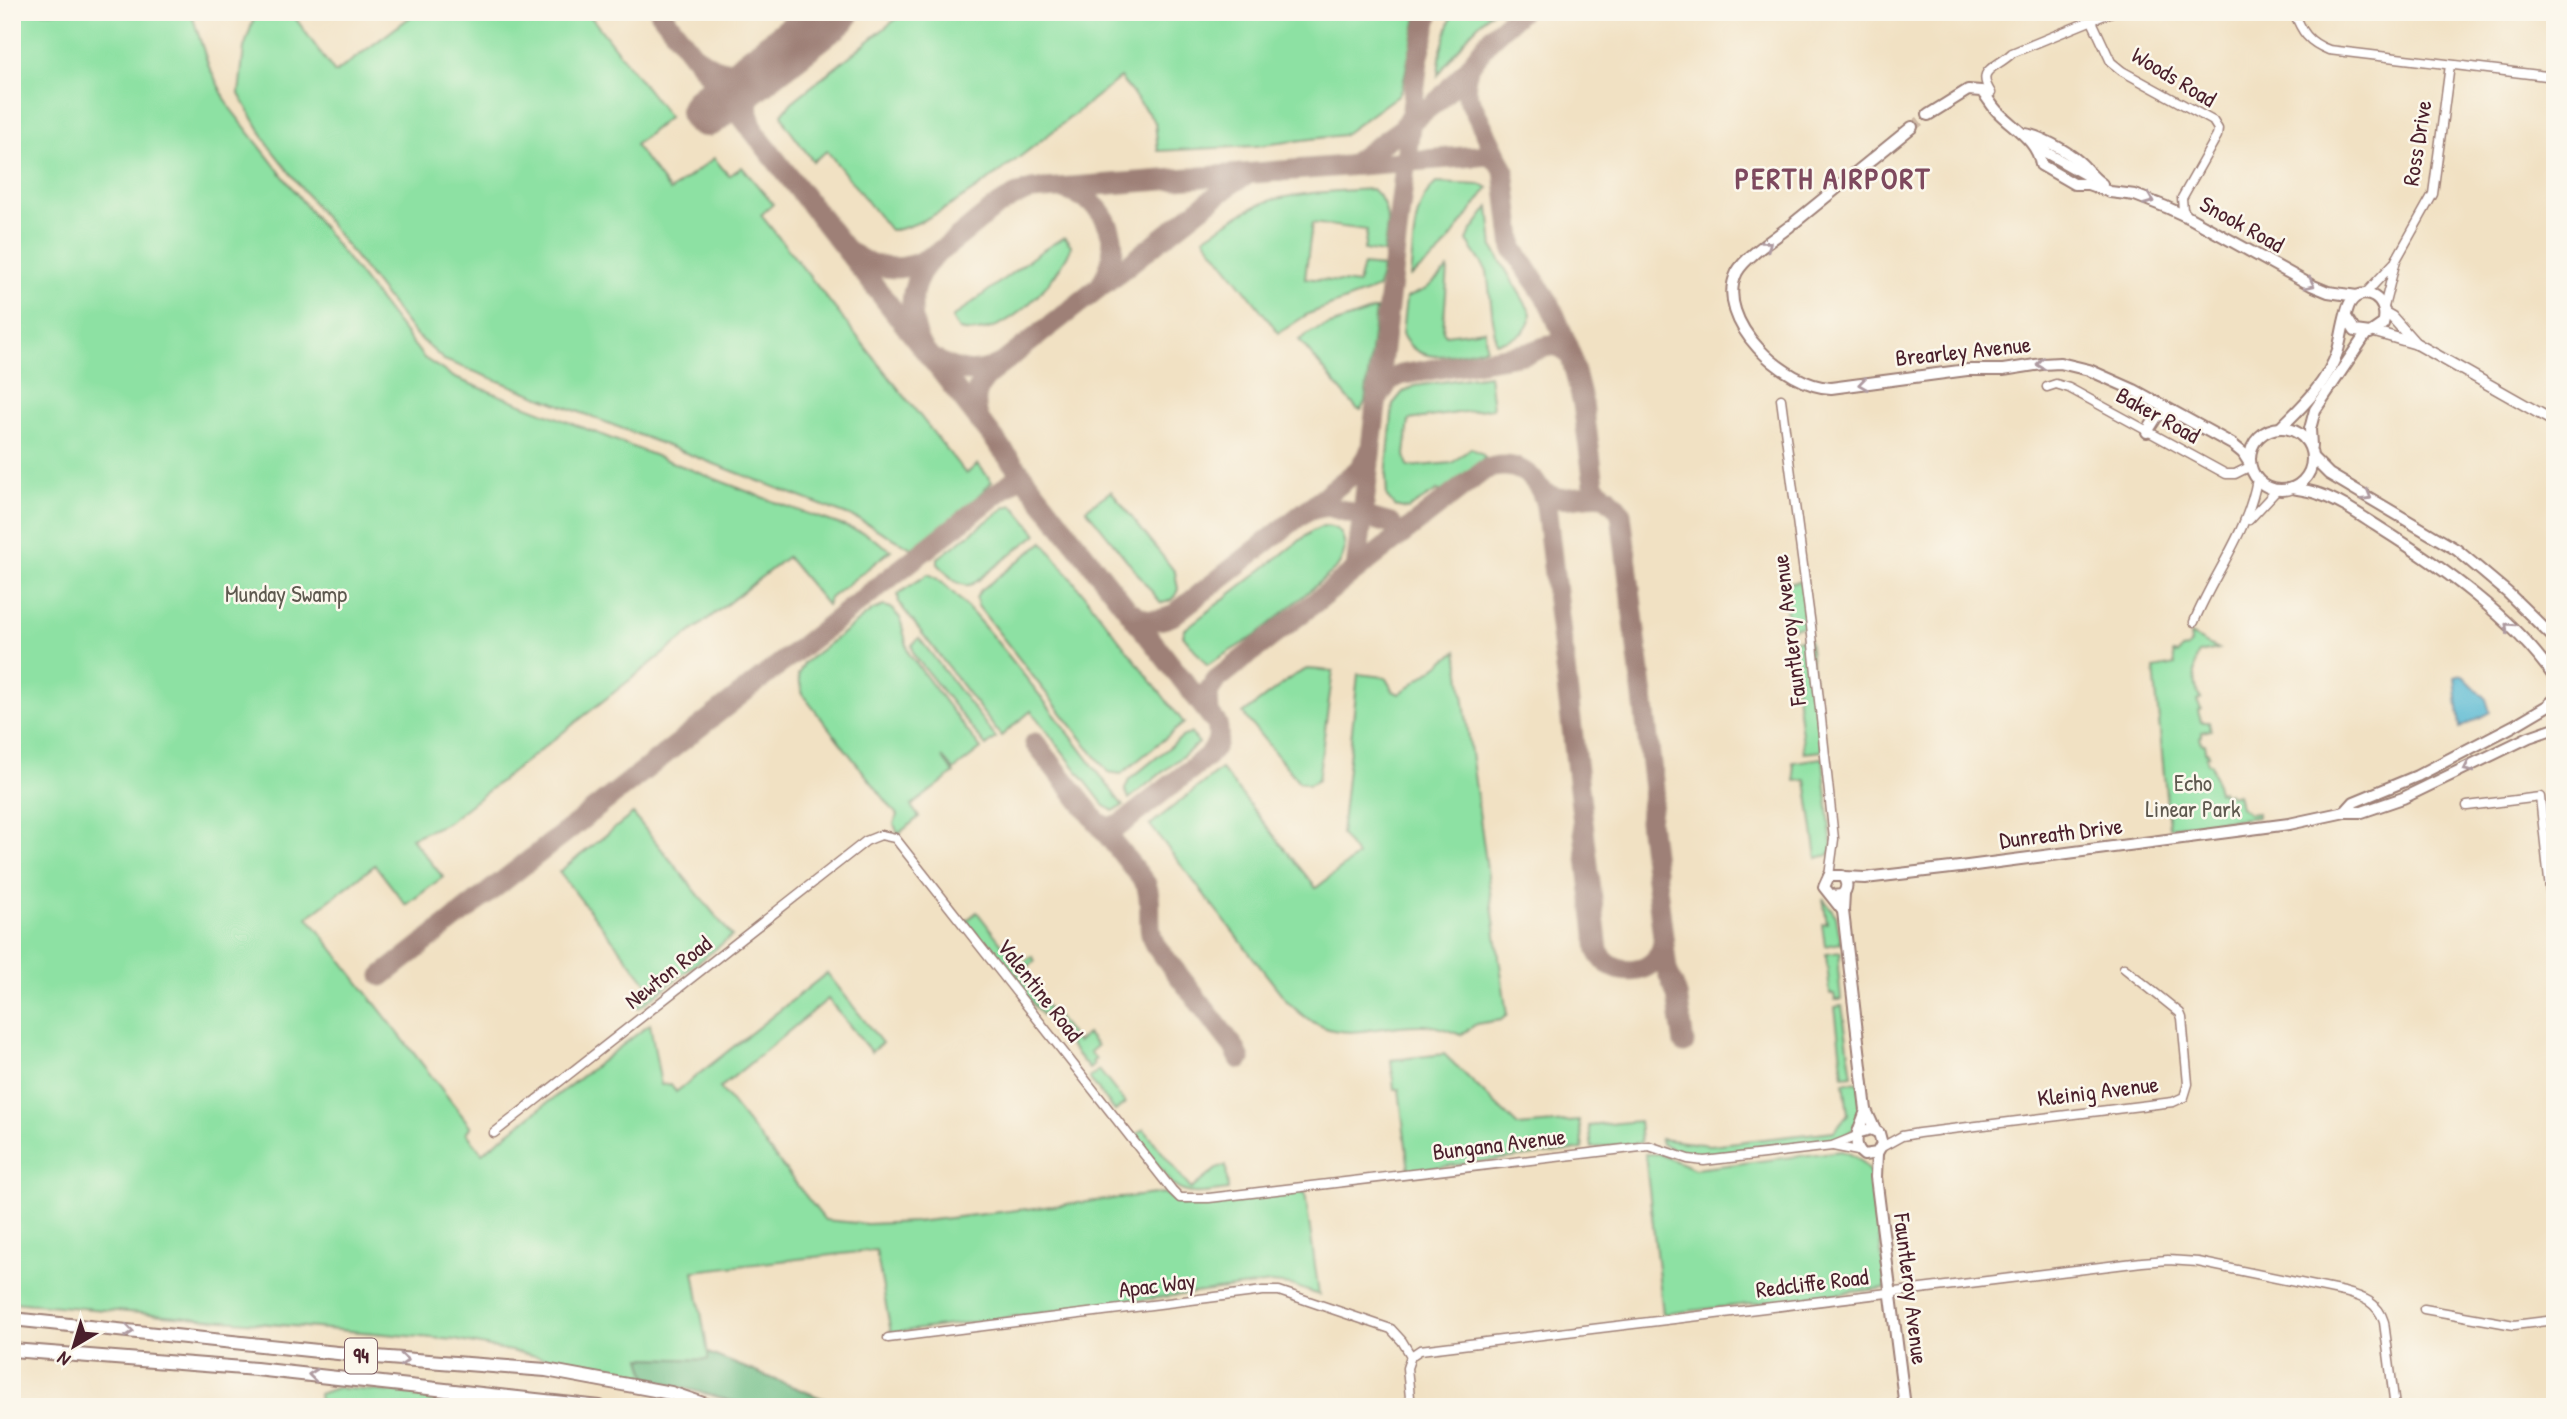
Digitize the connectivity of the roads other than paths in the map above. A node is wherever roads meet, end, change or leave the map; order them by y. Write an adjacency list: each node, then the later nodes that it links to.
1 (2112, 12): 3 (street)
2 (2294, 12): 4 (street)
3 (2092, 21): 6 (street); 12 (street, Woods Road)
4 (2450, 65): 5 (street); 13 (street, Ross Drive)
5 (2555, 77)
6 (1991, 93)
7 (1928, 115): 9 (main road)
8 (1912, 127): 22 (main road, Brearley Avenue, one-way to 8)
9 (2030, 135): 10 (main road); 10 (main road)
10 (2093, 182): 11 (main road, Snook Road); 11 (main road)
11 (2118, 192): 12 (main road, Snook Road, one-way to 12)
12 (2190, 218): 14 (main road, Snook Road, one-way to 14)
13 (2396, 260): 14 (street, Ross Drive); 15 (street, Ross Drive)
14 (2361, 296): 15 (main road); 16 (main road)
15 (2385, 310): 17 (main road); 18 (street)
16 (2346, 317): 17 (main road); 23 (main road)
17 (2370, 333): 18 (street); 25 (main road)
18 (2417, 344): 21 (street)
19 (2047, 387): 24 (street, Baker Road)
20 (1782, 399): 40 (street, Fauntleroy Avenue)
21 (2555, 422)
22 (2200, 427): 24 (main road); 26 (main road, Brearley Avenue)
23 (2280, 428): 25 (main road); 26 (main road)
24 (2147, 432): 26 (street, Baker Road)
25 (2311, 453): 28 (main road); 32 (main road, one-way to 32)
26 (2251, 465): 27 (main road)
27 (2257, 479): 29 (main road); 30 (street)
28 (2293, 488): 29 (main road); 33 (main road, one-way to 28)
29 (2277, 490): 30 (street)
30 (2245, 525): 31 (street)
31 (2194, 622)
32 (2555, 639)
33 (2555, 678)
34 (2555, 690): 35 (main road)
35 (2555, 700): 38 (main road, Dunreath Drive)
36 (2555, 728): 38 (main road, Dunreath Drive, one-way to 38)
37 (2467, 806): 47 (street)
38 (2345, 811): 43 (main road, Dunreath Drive)
39 (866, 841): 52 (street, Newton Road); 59 (street, Valentine Road)
40 (1834, 855): 41 (street, Fauntleroy Avenue); 42 (street, Fauntleroy Avenue)
41 (1829, 876): 42 (main road); 45 (main road)
42 (1843, 877): 43 (main road, Dunreath Drive); 44 (main road)
43 (1865, 878): 44 (main road, Dunreath Drive)
44 (1845, 891): 45 (main road); 46 (main road)
45 (1832, 896): 46 (main road)
46 (1843, 911): 50 (main road)
47 (2554, 922): 48 (street)
48 (2555, 936)
49 (2124, 968): 54 (street, Kleinig Avenue)
50 (1866, 1110): 51 (main road); 53 (main road)
51 (1877, 1132): 53 (main road); 54 (street, Kleinig Avenue); 56 (main road)
52 (494, 1133)
53 (1858, 1134): 55 (street, Bungana Avenue); 57 (main road)
54 (1902, 1136): 56 (street, Kleinig Avenue)
55 (1832, 1146): 57 (street, Bungana Avenue); 59 (street, Bungana Avenue)
56 (1879, 1150): 57 (main road); 58 (main road, Fauntleroy Avenue)
57 (1861, 1153): 58 (main road, Fauntleroy Avenue)
58 (1876, 1177): 60 (main road, Fauntleroy Avenue)
59 (1172, 1190)
60 (1890, 1293): 66 (street, Redcliffe Road); 70 (main road, Fauntleroy Avenue); 71 (street, Redcliffe Road)
61 (2424, 1309): 63 (street)
62 (12, 1319): 68 (highway, 94, one-way to 68)
63 (2555, 1320)
64 (888, 1338): 66 (street, Apac Way)
65 (12, 1350): 67 (highway, 94, one-way to 65)
66 (1411, 1356): 69 (street)
67 (600, 1407)
68 (712, 1407)
69 (1411, 1407)
70 (1905, 1407)
71 (2395, 1407)

